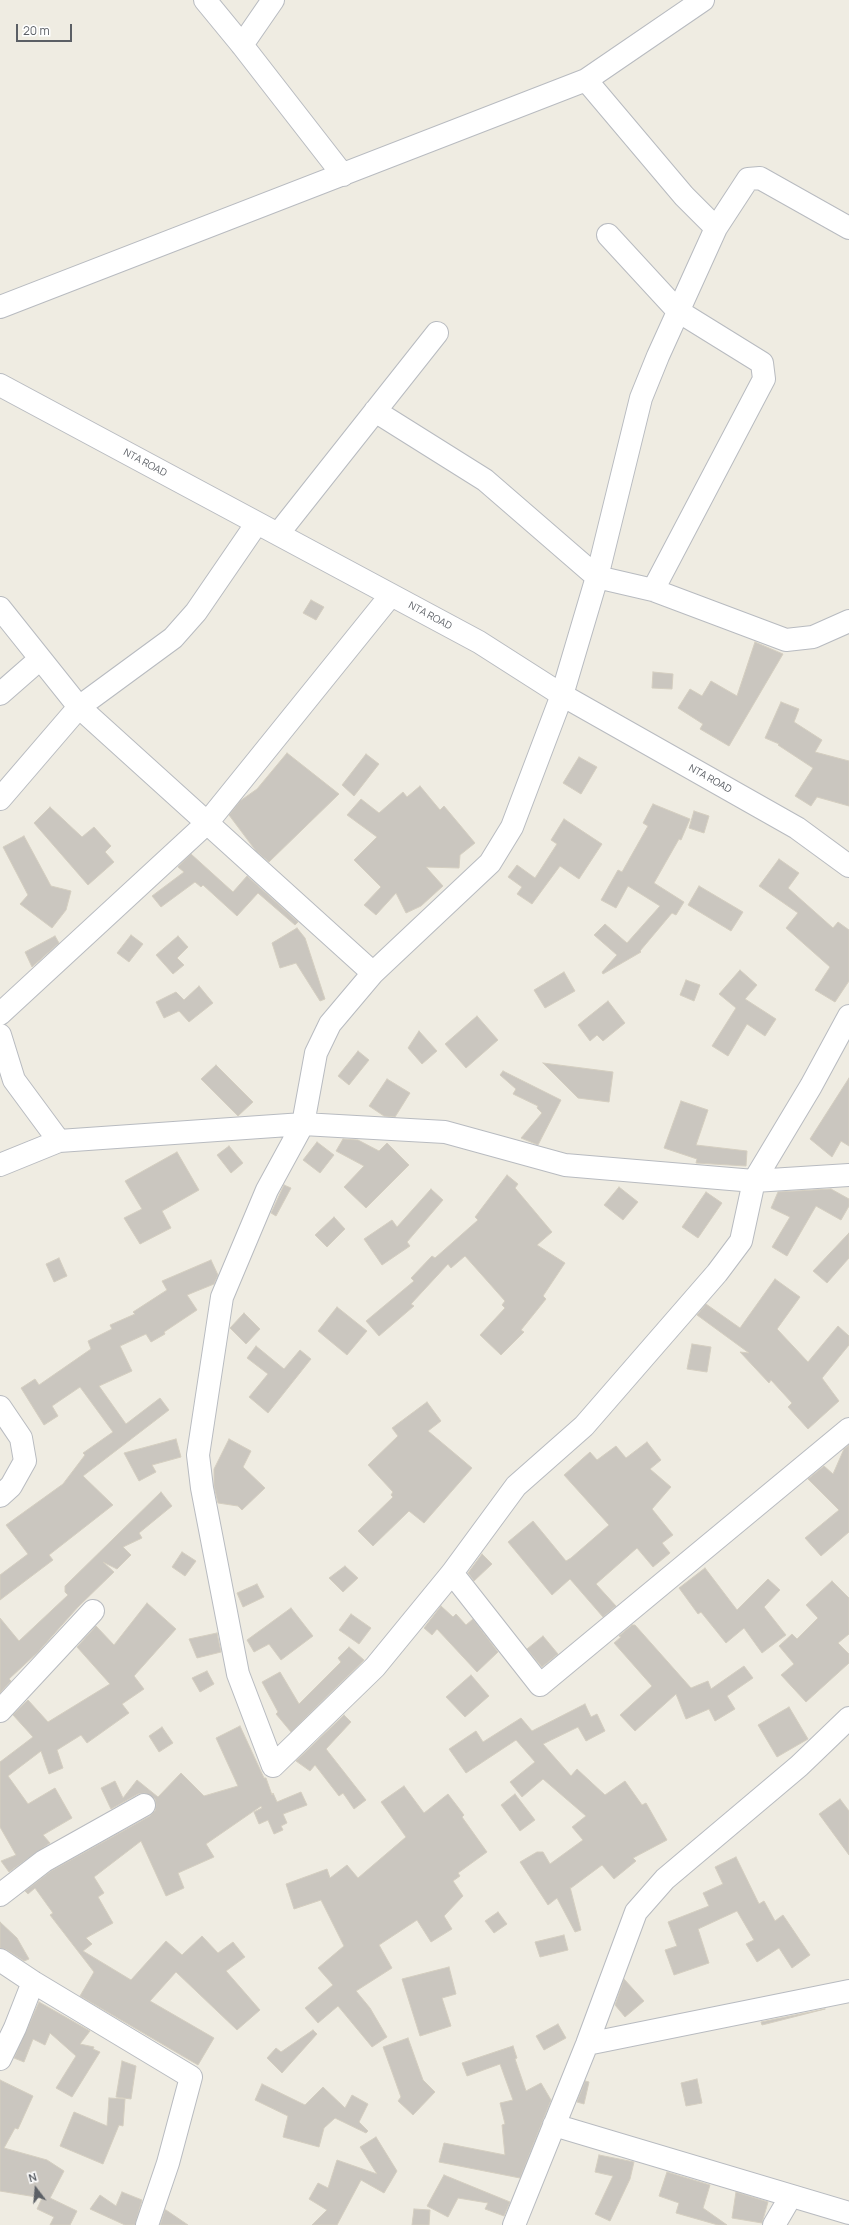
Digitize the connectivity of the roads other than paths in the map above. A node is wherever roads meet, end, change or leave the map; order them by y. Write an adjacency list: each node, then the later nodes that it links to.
1 (205, 0): 4 (street)
2 (273, 0): 4 (street)
3 (702, 0): 5 (street)
4 (242, 45): 6 (street)
5 (586, 80): 6 (street); 7 (street)
6 (343, 174): 10 (street)
7 (716, 228): 8 (street); 11 (street)
8 (849, 228)
9 (608, 235): 11 (street)
10 (0, 306)
11 (678, 311): 17 (street); 18 (street)
12 (437, 332): 14 (street)
13 (0, 385): 15 (street, NTA ROAD)
14 (375, 411): 16 (street); 17 (street)
15 (257, 523): 16 (street, NTA ROAD); 25 (street)
16 (278, 534): 19 (street, NTA ROAD)
17 (597, 577): 18 (street); 24 (street)
18 (653, 590): 21 (street)
19 (391, 595): 24 (street, NTA ROAD); 27 (street)
20 (0, 608): 22 (street)
21 (849, 621)
22 (40, 659): 23 (street); 25 (street)
23 (0, 694)
24 (562, 695): 28 (street, NTA ROAD); 29 (street)
25 (79, 707): 26 (street); 27 (street)
26 (0, 799)
27 (207, 823): 29 (street); 30 (street)
28 (849, 866)
29 (373, 973): 33 (street)
30 (0, 1014)
31 (849, 1016): 37 (street)
32 (0, 1035): 34 (street)
33 (303, 1124): 34 (street); 37 (street); 41 (street)
34 (59, 1141): 35 (street)
35 (0, 1165)
36 (849, 1175): 37 (street)
37 (754, 1181): 41 (street)
38 (0, 1407): 40 (street)
39 (849, 1429): 41 (street)
40 (0, 1496)
41 (452, 1573)
42 (93, 1611): 43 (street)
43 (0, 1711)
44 (849, 1718): 51 (street)
45 (144, 1805): 46 (street)
46 (0, 1895)
47 (0, 1960): 48 (street)
48 (33, 1982): 50 (street); 56 (street)
49 (849, 1991): 51 (street)
50 (7, 2026): 52 (street)
51 (587, 2044): 53 (street)
52 (0, 2059)
53 (554, 2125): 54 (street); 57 (street)
54 (791, 2196): 55 (street); 58 (street)
55 (849, 2213)
56 (147, 2225)
57 (514, 2225)
58 (774, 2225)

